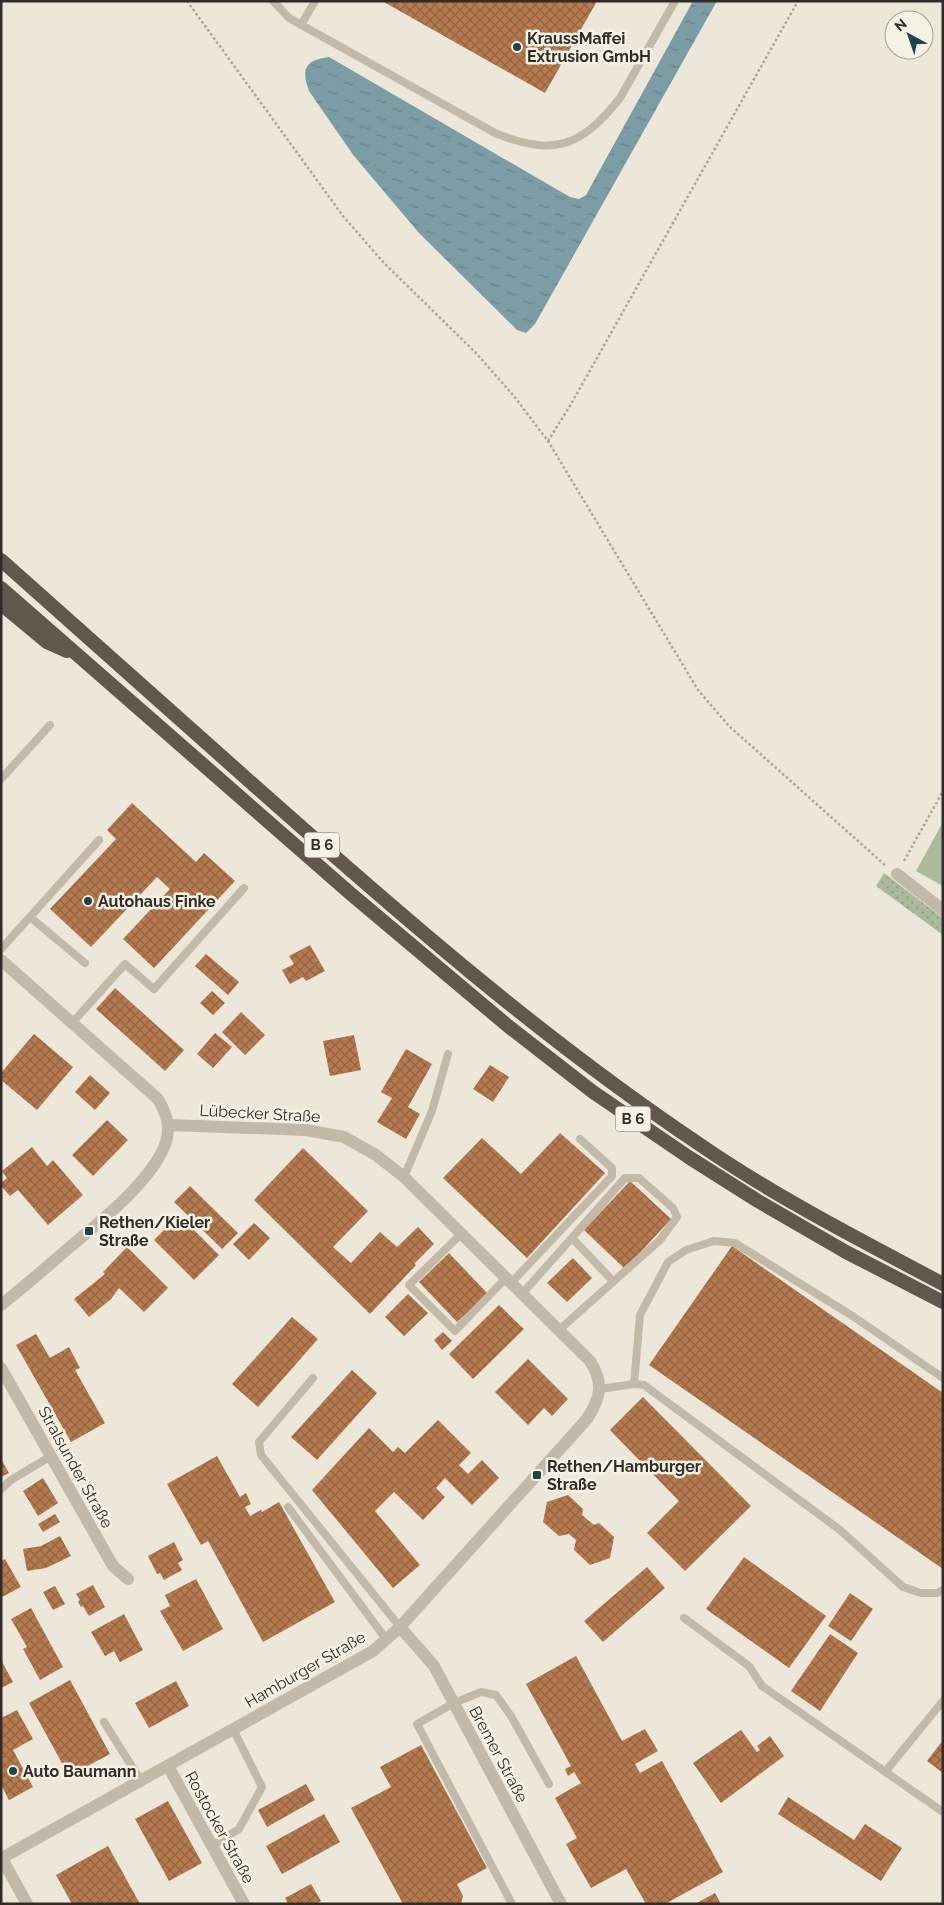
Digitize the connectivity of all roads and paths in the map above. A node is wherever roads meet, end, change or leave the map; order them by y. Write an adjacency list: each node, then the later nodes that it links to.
1 (186, 1): 7 (path)
2 (273, 1): 6 (lane)
3 (315, 1): 6 (lane)
4 (674, 1): 6 (lane)
5 (798, 1): 7 (path)
6 (302, 25)
7 (548, 441): 16 (path)
8 (1, 560): 32 (highway, B 6)
9 (1, 588): 11 (highway, B 6)
10 (1, 604): 11 (highway)
11 (78, 655): 34 (highway, B 6)
12 (50, 724): 13 (lane)
13 (1, 779)
14 (943, 790): 16 (path)
15 (99, 840): 19 (lane)
16 (897, 874): 18 (street)
17 (244, 888): 23 (lane)
18 (943, 910)
19 (30, 916): 20 (lane); 22 (lane)
20 (1, 949)
21 (1, 960): 23 (street)
22 (85, 963)
23 (73, 1022): 25 (street)
24 (448, 1054): 27 (lane)
25 (169, 1125): 27 (street, Lübecker Straße); 35 (street)
26 (580, 1139): 30 (lane)
27 (404, 1177): 28 (street, Lübecker Straße)
28 (461, 1234): 30 (street, Lübecker Straße); 30 (lane)
29 (572, 1238): 31 (lane); 31 (lane); 33 (lane)
30 (509, 1281): 33 (street, Lübecker Straße)
31 (613, 1281): 36 (lane)
32 (943, 1284)
33 (522, 1294): 36 (street, Lübecker Straße)
34 (943, 1302)
35 (1, 1306)
36 (559, 1330): 41 (street, Lübecker Straße)
37 (1, 1368): 42 (street, Stralsunder Straße)
38 (313, 1378): 48 (lane)
39 (943, 1378): 40 (lane)
40 (634, 1384): 41 (lane); 46 (lane)
41 (600, 1388): 48 (street, Hamburger Straße)
42 (51, 1456): 43 (lane); 45 (street, Stralsunder Straße)
43 (1, 1489)
44 (288, 1507): 49 (lane)
45 (128, 1578)
46 (943, 1590)
47 (684, 1618): 55 (lane)
48 (400, 1627): 49 (street, Hamburger Straße); 51 (street, Bremer Straße)
49 (386, 1639): 53 (street, Hamburger Straße)
50 (943, 1700): 55 (lane)
51 (454, 1703): 57 (lane); 63 (lane); 64 (street, Bremer Straße)
52 (104, 1722): 56 (lane)
53 (233, 1729): 54 (street, Hamburger Straße); 59 (lane)
54 (168, 1766): 56 (street, Hamburger Straße); 59 (street, Rostocker Straße)
55 (885, 1772): 58 (lane)
56 (141, 1781): 60 (street, Hamburger Straße)
57 (549, 1784)
58 (943, 1812)
59 (212, 1846): 62 (street, Rostocker Straße)
60 (2, 1858): 61 (street)
61 (27, 1904)
62 (244, 1904)
63 (512, 1904)
64 (561, 1904)

